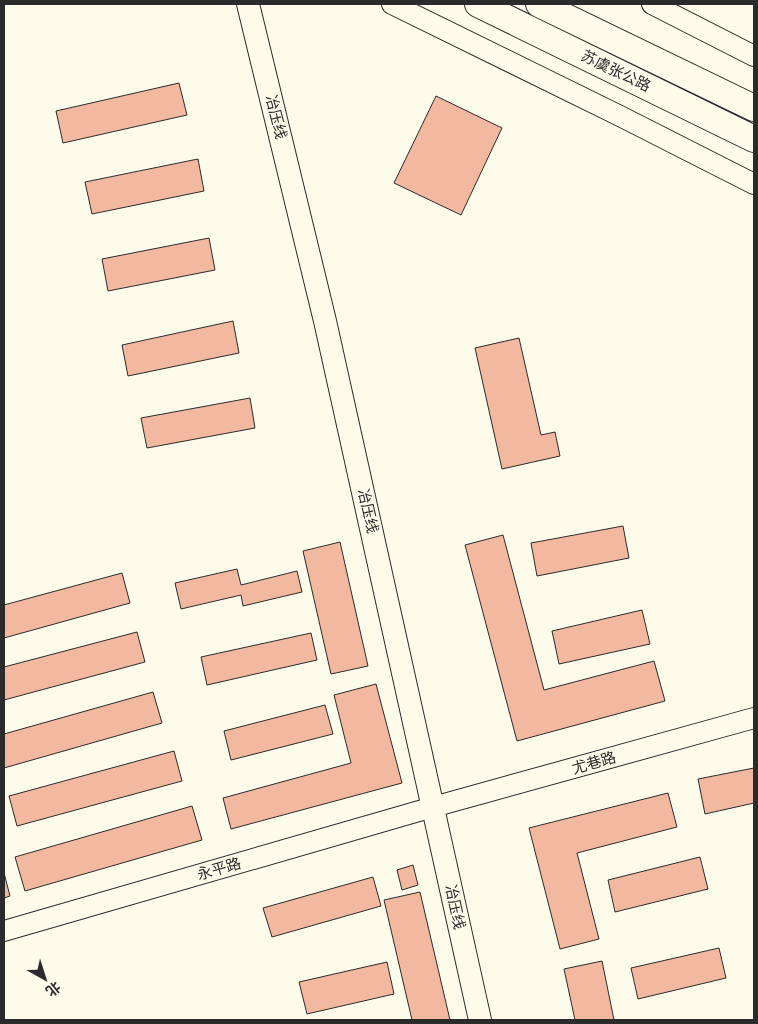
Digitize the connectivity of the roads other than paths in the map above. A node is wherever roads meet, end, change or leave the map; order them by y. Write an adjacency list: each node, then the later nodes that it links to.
1 (248, 4): 11 (main road, 冶压线)
2 (392, 4): 9 (street)
3 (478, 4): 8 (highway, 苏虞张公路)
4 (539, 4): 7 (highway, 苏虞张公路)
5 (652, 4): 6 (street)
6 (754, 56)
7 (754, 108)
8 (754, 138)
9 (754, 184)
10 (754, 718): 11 (street, 尤巷路)
11 (434, 807): 12 (street, 永平路); 13 (main road, 冶压线)
12 (4, 931)
13 (480, 1020)

